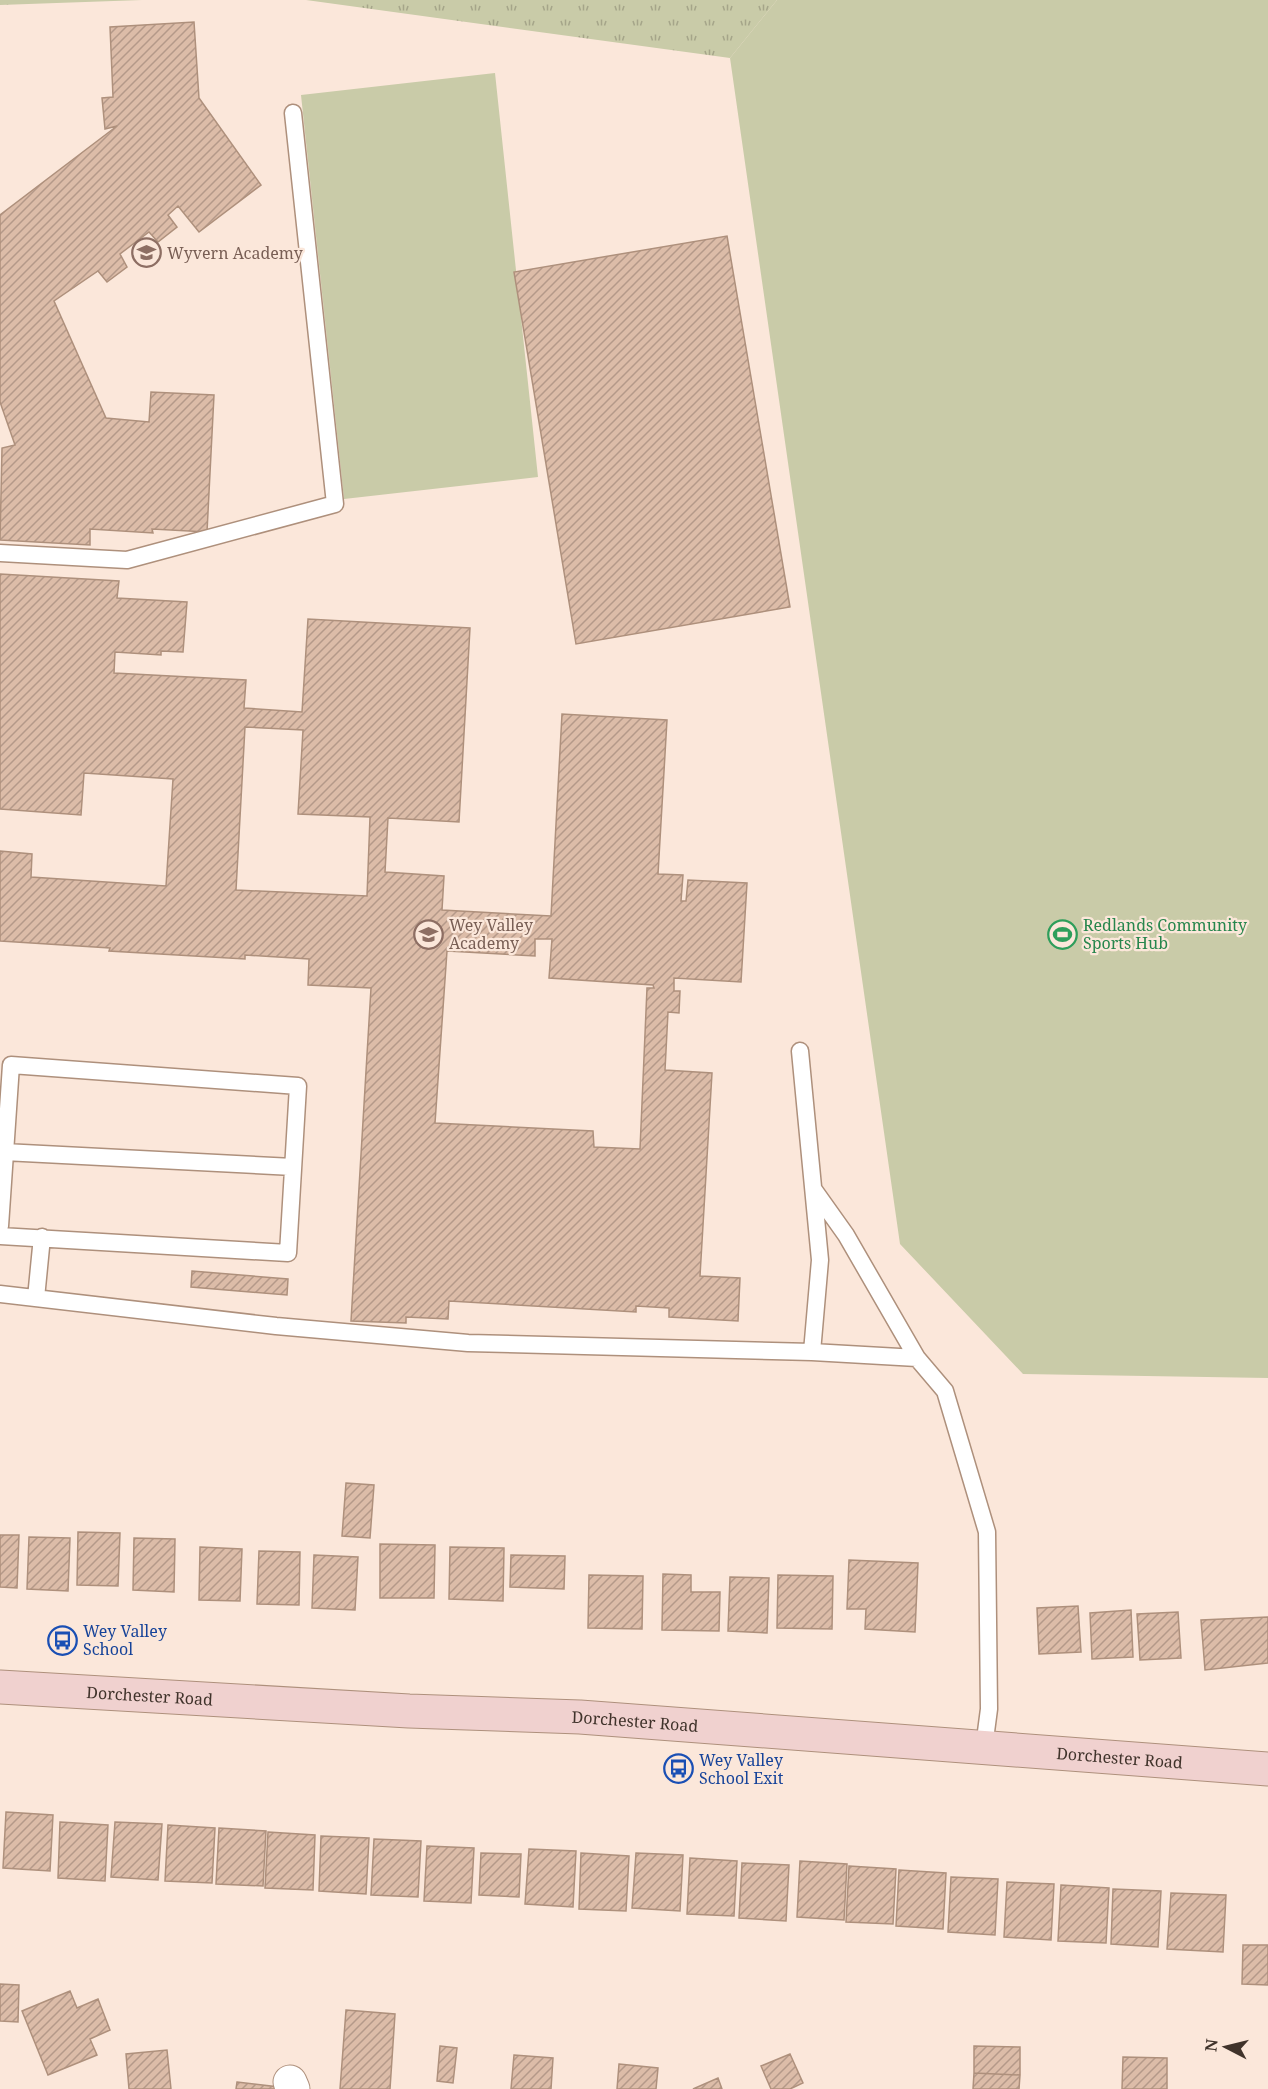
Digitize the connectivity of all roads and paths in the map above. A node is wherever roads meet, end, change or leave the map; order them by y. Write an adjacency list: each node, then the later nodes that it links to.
1 (293, 113): 2 (lane)
2 (0, 553)
3 (800, 1051): 6 (lane)
4 (4, 1152): 5 (lane); 5 (lane); 7 (lane)
5 (293, 1167): 9 (lane)
6 (814, 1190): 12 (lane); 13 (lane)
7 (0, 1226)
8 (0, 1236): 9 (lane)
9 (42, 1238): 11 (lane)
10 (0, 1294): 11 (lane)
11 (36, 1298): 12 (lane)
12 (812, 1352): 13 (lane)
13 (917, 1358): 15 (lane)
14 (0, 1687): 15 (main road, Dorchester Road)
15 (984, 1747): 16 (main road, Dorchester Road)
16 (1268, 1769)

